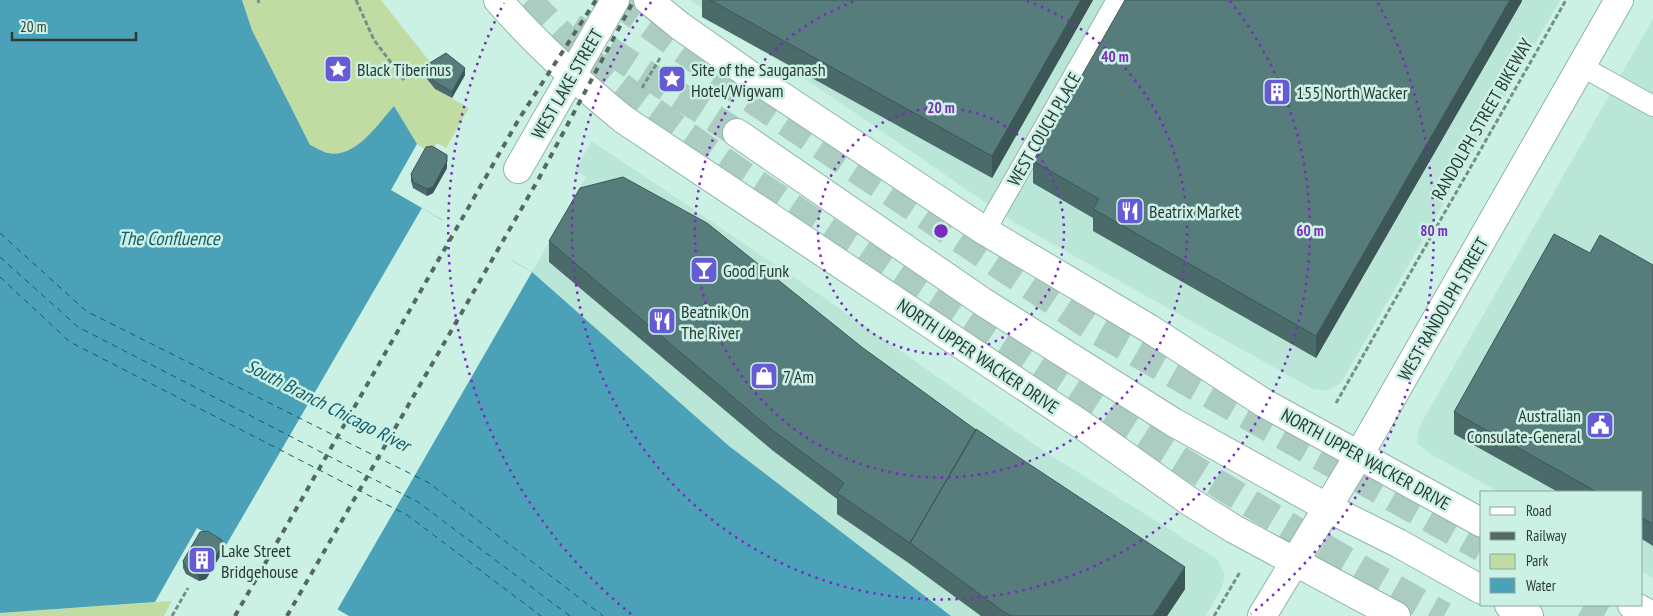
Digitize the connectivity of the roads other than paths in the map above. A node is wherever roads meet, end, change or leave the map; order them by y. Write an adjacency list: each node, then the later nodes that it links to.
1 (498, 0): 7 (main road, NORTH UPPER WACKER DRIVE)
2 (615, 0): 7 (main road, WEST LAKE STREET)
3 (648, 0): 11 (main road, NORTH UPPER WACKER DRIVE)
4 (1117, 0): 11 (lane, WEST COUCH PLACE)
5 (1619, 0): 6 (main road, WEST RANDOLPH STREET)
6 (1581, 66): 8 (lane); 12 (main road, WEST RANDOLPH STREET)
7 (571, 77): 10 (main road, WEST LAKE STREET); 15 (main road, NORTH UPPER WACKER DRIVE)
8 (1653, 106)
9 (737, 133): 13 (main road)
10 (518, 169)
11 (985, 231): 12 (main road, NORTH UPPER WACKER DRIVE)
12 (1359, 455): 13 (main road, WEST RANDOLPH STREET); 14 (main road, NORTH UPPER WACKER DRIVE)
13 (1328, 508): 15 (main road, WEST RANDOLPH STREET); 16 (main road)
14 (1480, 522)
15 (1295, 560): 19 (main road, WEST RANDOLPH STREET); 20 (main road, NORTH UPPER WACKER DRIVE)
16 (1480, 589)
17 (1511, 606): 21 (main road)
18 (1634, 606): 22 (main road)
19 (1262, 616)
20 (1396, 616)
21 (1529, 616)
22 (1653, 616)

